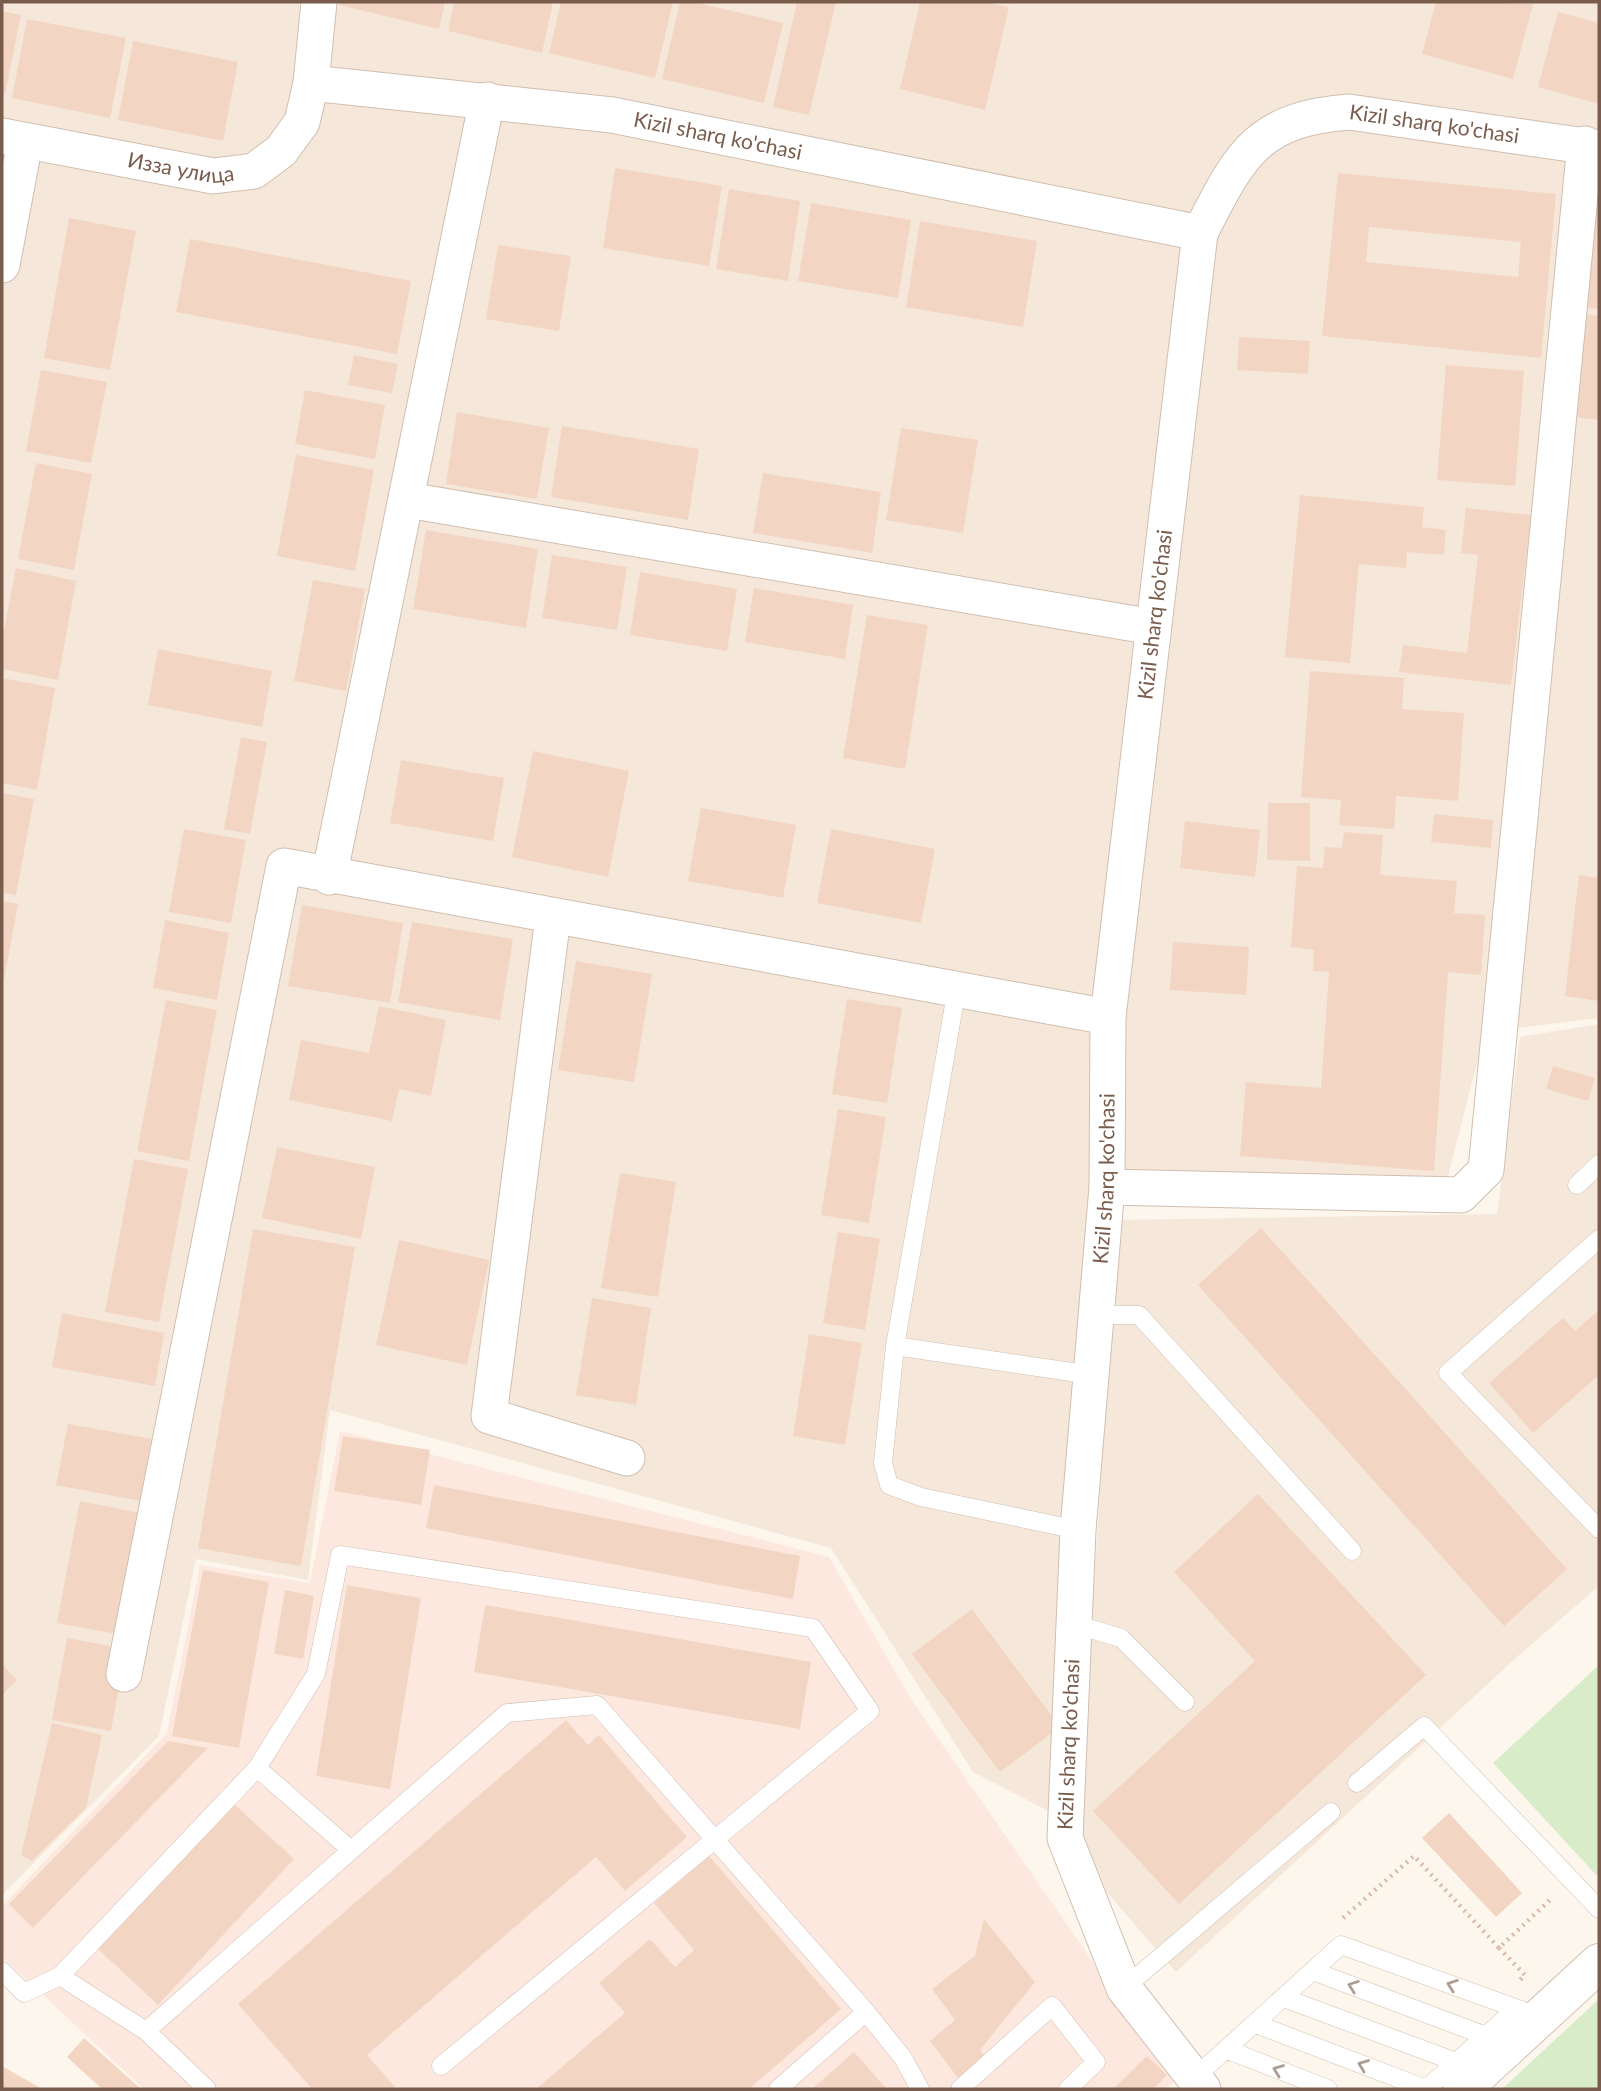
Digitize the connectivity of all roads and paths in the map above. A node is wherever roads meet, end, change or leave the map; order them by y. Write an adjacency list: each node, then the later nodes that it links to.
1 (319, 2): 2 (street)
2 (311, 82): 3 (street, Kizil sharq ko'chasi); 4 (street, Изза улица)
3 (487, 100): 6 (street, Kizil sharq ko'chasi); 8 (street)
4 (13, 139): 7 (street)
5 (1592, 146): 6 (street, Kizil sharq ko'chasi); 16 (street)
6 (1200, 233): 9 (street, Kizil sharq ko'chasi)
7 (2, 265)
8 (408, 500): 9 (street); 10 (street)
9 (1153, 627): 13 (street, Kizil sharq ko'chasi)
10 (330, 877): 11 (street); 26 (street)
11 (553, 917): 12 (street); 21 (street)
12 (957, 988): 13 (street); 19 (lane)
13 (1108, 1017): 16 (street, Kizil sharq ko'chasi)
14 (1599, 1164): 15 (lane)
15 (1577, 1185)
16 (1107, 1187): 18 (street, Kizil sharq ko'chasi)
17 (1599, 1239): 22 (lane)
18 (1098, 1315): 20 (street, Kizil sharq ko'chasi); 24 (lane)
19 (895, 1346): 20 (lane); 23 (lane)
20 (1092, 1375): 23 (street, Kizil sharq ko'chasi)
21 (627, 1458)
22 (1599, 1529)
23 (1078, 1530): 25 (street, Kizil sharq ko'chasi)
24 (1352, 1551)
25 (1074, 1624): 27 (lane); 38 (street, Kizil sharq ko'chasi)
26 (124, 1674)
27 (1185, 1702)
28 (257, 1768): 31 (lane); 32 (lane); 37 (lane)
29 (1357, 1783): 33 (lane)
30 (1331, 1812): 38 (lane)
31 (717, 1840): 32 (lane); 40 (lane); 46 (lane)
32 (351, 1850): 43 (lane)
33 (1599, 1909)
34 (1599, 1963): 41 (street)
35 (2, 1971): 37 (lane)
36 (1312, 1971): 39 (lane); 41 (lane, one-way to 36); 44 (lane, one-way to 36)
37 (60, 1976): 43 (lane)
38 (1124, 1989): 48 (street, Kizil sharq ko'chasi)
39 (1284, 1998): 42 (lane); 47 (lane)
40 (866, 2012): 50 (lane); 51 (lane)
41 (1528, 2013): 44 (lane); 47 (street)
42 (1256, 2024): 45 (lane); 55 (lane, one-way to 42)
43 (146, 2031): 49 (lane)
44 (1486, 2036): 47 (lane)
45 (1228, 2050): 48 (lane); 54 (lane, one-way to 45)
46 (441, 2066)
47 (1459, 2076): 55 (lane)
48 (1198, 2084)
49 (207, 2089)
50 (778, 2089)
51 (920, 2089)
52 (960, 2089): 53 (lane)
53 (1068, 2089)
54 (1328, 2089)
55 (1426, 2089)

